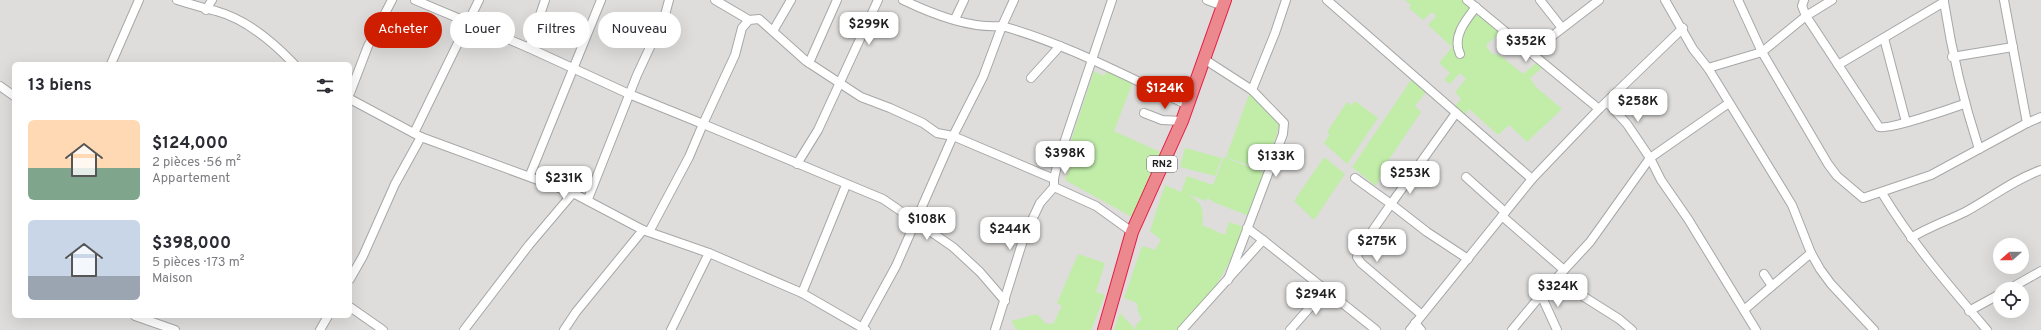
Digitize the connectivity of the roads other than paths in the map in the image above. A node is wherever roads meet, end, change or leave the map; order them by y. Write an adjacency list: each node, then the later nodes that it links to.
1 (139, 0): 55 (street)
2 (177, 0): 33 (street)
3 (212, 0): 33 (street)
4 (392, 0): 64 (street)
5 (415, 0): 36 (street)
6 (479, 0): 34 (street)
7 (545, 0): 35 (street)
8 (601, 0): 60 (street)
9 (669, 0): 66 (street)
10 (715, 0): 39 (street)
11 (791, 0): 43 (street)
12 (837, 0): 57 (street)
13 (878, 0): 62 (street)
14 (903, 0): 30 (street)
15 (964, 0): 38 (street)
16 (1014, 0): 40 (street)
17 (1112, 0): 54 (street)
18 (1207, 0): 31 (street)
19 (1286, 0): 65 (street)
20 (1327, 0): 74 (street)
21 (1467, 0): 32 (street)
22 (1540, 0): 41 (street)
23 (1599, 0): 41 (street)
24 (1665, 0): 42 (street)
25 (1738, 0): 49 (street)
26 (1804, 0): 37 (street)
27 (1832, 0): 37 (street)
28 (2004, 0): 46 (street)
29 (1944, 1): 44 (street); 52 (street)
30 (918, 3): 38 (street)
31 (1224, 3): 53 (highway, RN2)
32 (1476, 7): 50 (street); 51 (street)
33 (206, 10): 56 (street)
34 (473, 12)
35 (541, 12)
36 (450, 15)
37 (1806, 16): 49 (street); 58 (street)
38 (956, 19): 40 (street)
39 (749, 20): 43 (street); 80 (street)
40 (1002, 26): 45 (street); 82 (street)
41 (1562, 28): 51 (street)
42 (1683, 28): 59 (street); 69 (street)
43 (773, 31): 57 (street)
44 (1884, 38): 58 (street); 78 (street)
45 (1060, 46): 54 (street); 61 (street)
46 (2013, 47): 52 (street); 79 (street)
47 (456, 48): 81 (street)
48 (529, 48): 60 (street)
49 (1762, 52): 59 (street); 94 (street)
50 (1460, 54)
51 (1530, 54): 73 (street)
52 (1952, 57): 71 (street)
53 (1204, 59): 65 (street); 72 (highway, RN2)
54 (1093, 60): 72 (street); 91 (street)
55 (112, 62)
56 (290, 62)
57 (809, 63): 62 (street)
58 (1838, 65): 78 (street)
59 (1708, 68): 70 (street)
60 (574, 69): 66 (street); 87 (street)
61 (1031, 78)
62 (840, 82): 82 (street); 85 (street)
63 (0, 86): 67 (street)
64 (352, 88)
65 (1252, 90): 99 (street)
66 (629, 94): 80 (street); 95 (street)
67 (12, 95)
68 (352, 100): 81 (street)
69 (1607, 102): 73 (street); 84 (street)
70 (1729, 103): 84 (street); 105 (street)
71 (1964, 104): 78 (street); 83 (street)
72 (1188, 105): 77 (highway, RN2)
73 (1599, 109): 90 (street)
74 (1456, 112): 90 (street); 96 (street)
75 (1144, 113): 77 (street)
76 (2041, 117): 79 (street)
77 (1182, 121): 101 (highway, RN2)
78 (1906, 122)
79 (2027, 123): 83 (street)
80 (704, 124): 85 (street); 100 (street)
81 (418, 135): 87 (street); 110 (street)
82 (953, 136): 91 (street); 98 (street)
83 (1979, 149): 94 (street)
84 (1650, 158): 107 (street); 121 (street)
85 (797, 164): 92 (street)
86 (2041, 170): 102 (street)
87 (530, 175): 93 (street)
88 (1466, 177): 97 (street)
89 (1355, 178): 96 (street)
90 (1532, 179): 97 (street)
91 (1054, 183): 101 (street); 119 (street)
92 (846, 185): 98 (street); 115 (street)
93 (573, 193): 95 (street); 131 (street)
94 (1882, 193): 102 (street)
95 (588, 199): 100 (street)
96 (1391, 204): 106 (street); 123 (street)
97 (1504, 214): 106 (street); 107 (street)
98 (916, 220): 119 (street); 127 (street)
99 (1247, 228): 103 (street); 111 (street)
100 (646, 231): 104 (street); 132 (street)
101 (1132, 232): 135 (highway, RN2)
102 (1911, 238): 122 (street)
103 (1263, 240): 111 (street); 114 (street)
104 (709, 253): 115 (street); 133 (street)
105 (1811, 253): 113 (street); 145 (street)
106 (1468, 259): 123 (street)
107 (1564, 270): 116 (street)
108 (2041, 272): 112 (street)
109 (1764, 274): 113 (street)
110 (352, 275)
111 (1228, 280): 136 (street)
112 (2022, 282)
113 (1772, 286): 121 (street)
114 (1326, 289): 137 (street); 138 (street)
115 (802, 293): 127 (street)
116 (1541, 295): 141 (street); 142 (street)
117 (1581, 295): 143 (street)
118 (1993, 298): 122 (street)
119 (1005, 301): 134 (street)
120 (352, 308): 130 (street)
121 (1744, 310): 144 (street)
122 (1969, 311): 146 (street)
123 (1422, 315): 126 (street)
124 (141, 318): 128 (street)
125 (327, 318): 129 (street)
126 (1415, 323): 139 (street); 140 (street)
127 (864, 329)
128 (175, 330)
129 (320, 330)
130 (383, 330)
131 (464, 330)
132 (564, 330)
133 (671, 330)
134 (995, 330)
135 (1104, 330)
136 (1182, 330)
137 (1290, 330)
138 (1376, 330)
139 (1410, 330)
140 (1421, 330)
141 (1512, 330)
142 (1557, 330)
143 (1632, 330)
144 (1756, 330)
145 (1874, 330)
146 (1987, 330)

